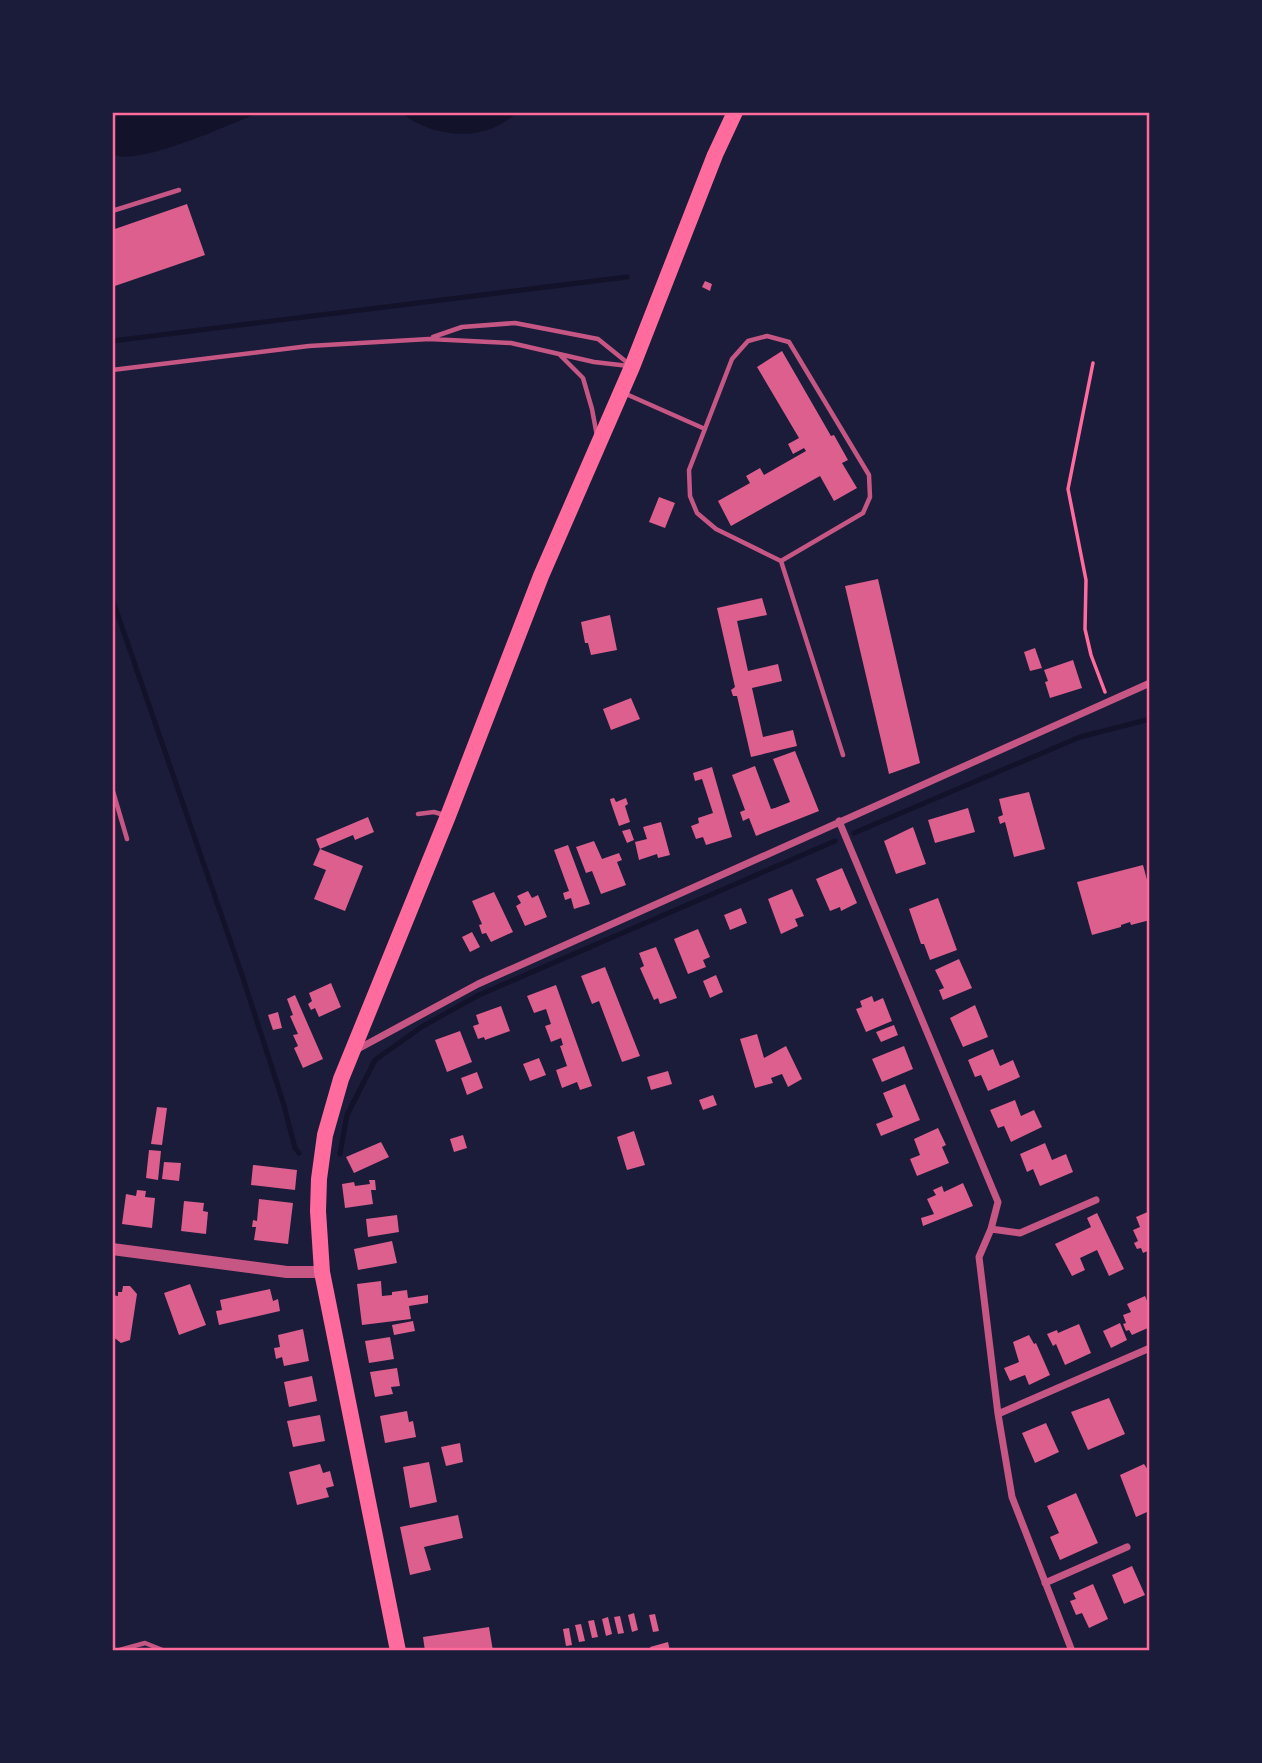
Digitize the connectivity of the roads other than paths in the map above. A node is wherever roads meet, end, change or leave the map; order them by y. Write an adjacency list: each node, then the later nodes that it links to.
1 (735, 112): 6 (main road)
2 (178, 190): 3 (lane)
3 (112, 211)
4 (429, 339): 5 (lane); 6 (lane); 7 (lane)
5 (559, 354): 6 (lane); 10 (lane)
6 (632, 367): 8 (main road)
7 (112, 370)
8 (620, 391): 9 (lane); 10 (main road)
9 (705, 429): 11 (lane); 11 (lane)
10 (598, 442): 16 (main road)
11 (781, 561): 13 (lane)
12 (1150, 683): 17 (street)
13 (843, 755)
14 (112, 788): 18 (lane)
15 (418, 814): 16 (lane)
16 (448, 816): 19 (main road)
17 (839, 821): 19 (street); 21 (street)
18 (127, 839)
19 (352, 1052): 23 (main road)
20 (1096, 1200): 21 (street)
21 (991, 1229): 25 (street)
22 (112, 1248): 23 (street)
23 (322, 1272): 30 (main road)
24 (1150, 1348): 25 (street)
25 (998, 1414): 27 (street)
26 (1127, 1547): 27 (street)
27 (1045, 1583): 31 (street)
28 (116, 1651): 29 (lane)
29 (165, 1651)
30 (398, 1651)
31 (1072, 1651)

